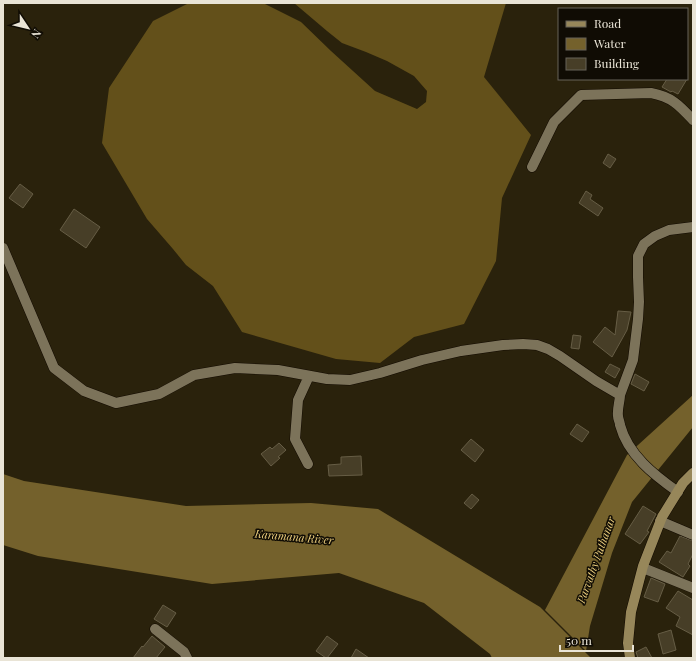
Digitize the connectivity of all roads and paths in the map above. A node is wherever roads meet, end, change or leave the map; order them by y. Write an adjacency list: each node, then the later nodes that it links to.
1 (693, 120): 2 (street)
2 (532, 167)
3 (693, 226): 6 (street)
4 (3, 248): 5 (street)
5 (309, 376): 6 (street); 7 (street)
6 (620, 395): 9 (street)
7 (308, 464)
8 (693, 472): 9 (street)
9 (678, 492): 10 (street)
10 (660, 521): 11 (street); 12 (street)
11 (693, 535)
12 (643, 568): 13 (street); 16 (street)
13 (693, 588)
14 (155, 629): 15 (street)
15 (187, 658)
16 (630, 658)

